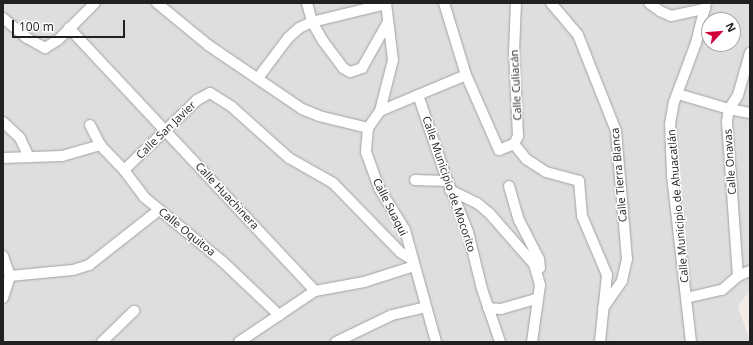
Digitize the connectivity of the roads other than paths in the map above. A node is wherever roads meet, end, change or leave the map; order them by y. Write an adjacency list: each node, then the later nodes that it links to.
1 (95, 3): 13 (street)
2 (157, 3): 16 (street)
3 (307, 3): 11 (street)
4 (386, 3): 11 (street); 12 (street)
5 (444, 3): 15 (street)
6 (516, 3): 26 (street, Calle Culiacán)
7 (551, 3): 47 (street, Calle Tierra Blanca)
8 (649, 3): 9 (street)
9 (705, 6): 17 (street, Calle Municipio de Ahuacatlán)
10 (3, 18): 13 (street)
11 (312, 22): 12 (street); 16 (street)
12 (388, 22): 20 (street)
13 (68, 28): 25 (street, Calle Huachinera)
14 (750, 53): 19 (street, Calle Onavas)
15 (466, 75): 18 (street); 26 (street)
16 (258, 78): 24 (street)
17 (678, 94): 19 (street); 43 (street, Calle Municipio de Ahuacatlán)
18 (418, 95): 20 (street); 32 (street, Calle Municipio de Mocorito)
19 (729, 109): 21 (street); 40 (street, Calle Onavas)
20 (380, 112): 24 (street)
21 (750, 112)
22 (3, 122): 28 (street)
23 (90, 125): 27 (street, Calle Oquitoa)
24 (368, 128): 36 (street, Calle Suaqui)
25 (165, 129): 30 (street, Calle San Javier); 36 (street, Calle San Javier); 41 (street, Calle Huachinera)
26 (514, 144): 47 (street)
27 (100, 145): 28 (street); 30 (street, Calle Oquitoa)
28 (29, 157): 29 (street)
29 (3, 158)
30 (124, 170): 34 (street, Calle Oquitoa)
31 (415, 180): 32 (street)
32 (449, 185): 38 (street); 46 (street, Calle Municipio de Mocorito)
33 (509, 186): 38 (street)
34 (159, 210): 39 (street); 49 (street, Calle Oquitoa)
35 (3, 256): 39 (street)
36 (412, 263): 41 (street); 45 (street, Calle Suaqui)
37 (750, 271): 40 (street)
38 (539, 274): 44 (street)
39 (10, 276): 42 (street)
40 (738, 276): 43 (street)
41 (316, 291): 49 (street)
42 (3, 298)
43 (686, 298): 57 (street, Calle Municipio de Ahuacatlán)
44 (538, 299): 46 (street); 55 (street)
45 (426, 307): 52 (street); 53 (street, Calle Suaqui)
46 (488, 308): 54 (street, Calle Municipio de Mocorito)
47 (604, 308): 56 (street)
48 (134, 311): 50 (street)
49 (278, 315): 51 (street)
50 (102, 342)
51 (239, 342)
52 (336, 342)
53 (436, 342)
54 (500, 342)
55 (532, 342)
56 (600, 342)
57 (692, 342)

